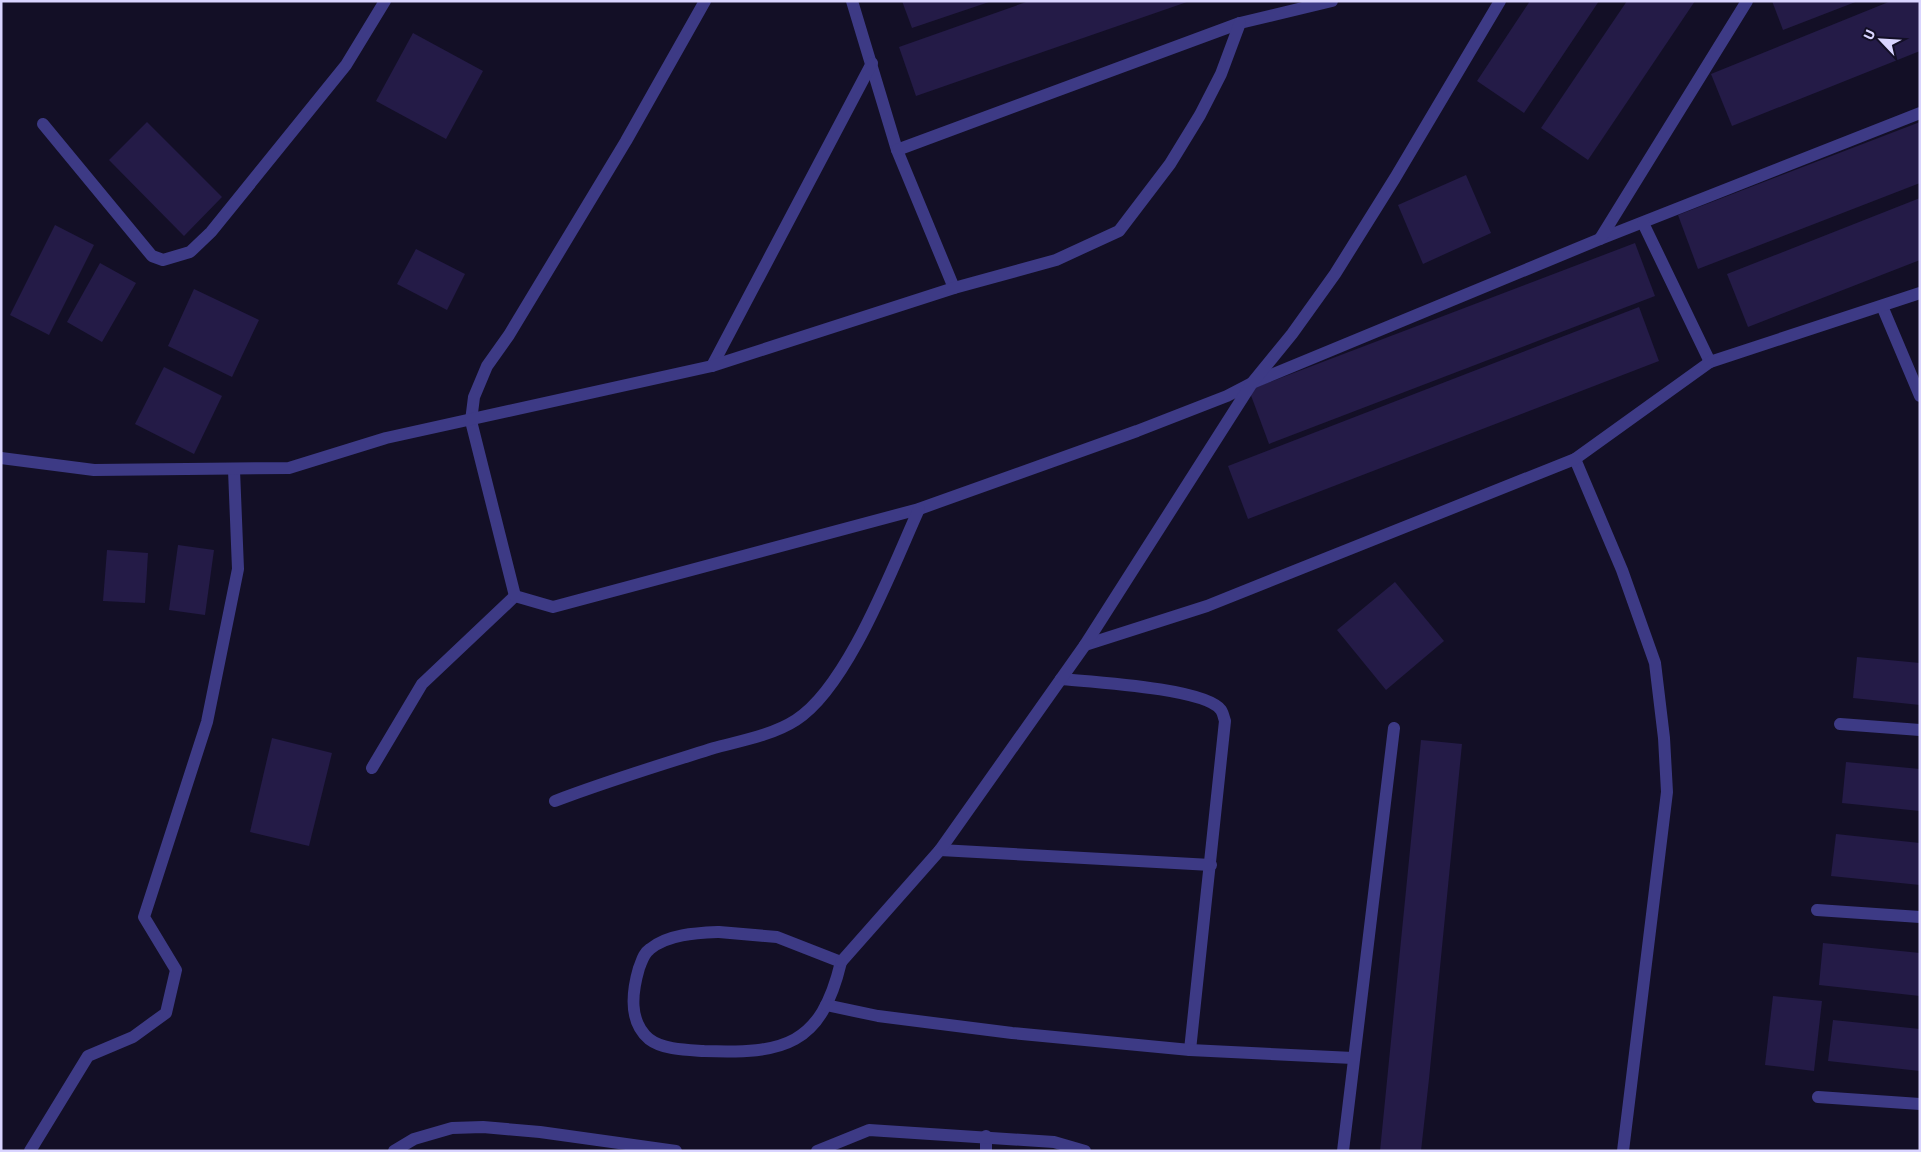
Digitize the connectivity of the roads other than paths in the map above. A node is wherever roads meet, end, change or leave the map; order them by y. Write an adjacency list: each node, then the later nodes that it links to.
1 (385, 1): 10 (street)
2 (705, 1): 21 (street)
3 (852, 1): 8 (street)
4 (1332, 1): 7 (street)
5 (1500, 1): 19 (street)
6 (1747, 1): 13 (street)
7 (1240, 23): 11 (street); 14 (street)
8 (872, 63): 11 (street); 18 (street)
9 (1920, 113): 12 (street)
10 (43, 124)
11 (897, 150): 14 (street)
12 (1643, 223): 13 (street); 17 (street)
13 (1600, 239): 19 (street)
14 (954, 288): 18 (street)
15 (1920, 293): 16 (street)
16 (1882, 306): 17 (street); 20 (street)
17 (1710, 362): 23 (street)
18 (712, 366): 21 (street)
19 (1252, 383): 25 (street); 27 (street)
20 (1920, 396)
21 (472, 421): 24 (street); 26 (street)
22 (1, 458): 24 (street)
23 (1575, 458): 27 (street); 52 (street)
24 (234, 470): 45 (street)
25 (919, 509): 26 (street); 33 (street)
26 (516, 596): 32 (street)
27 (1086, 646): 28 (street)
28 (1061, 678): 34 (street); 35 (street)
29 (1840, 724): 31 (street)
30 (1394, 728): 41 (street)
31 (1920, 730)
32 (372, 768)
33 (555, 802)
34 (940, 850): 35 (street); 38 (street)
35 (1211, 866): 40 (street)
36 (1817, 910): 37 (street)
37 (1920, 917)
38 (841, 962): 39 (street); 39 (street)
39 (826, 1005): 40 (street)
40 (1190, 1050): 41 (street)
41 (1353, 1058): 51 (street)
42 (1818, 1097): 43 (street)
43 (1920, 1104)
44 (986, 1136): 48 (street); 49 (street); 50 (street)
45 (30, 1151)
46 (394, 1151): 47 (street)
47 (676, 1151)
48 (817, 1151)
49 (986, 1151)
50 (1085, 1151)
51 (1343, 1151)
52 (1624, 1151)

